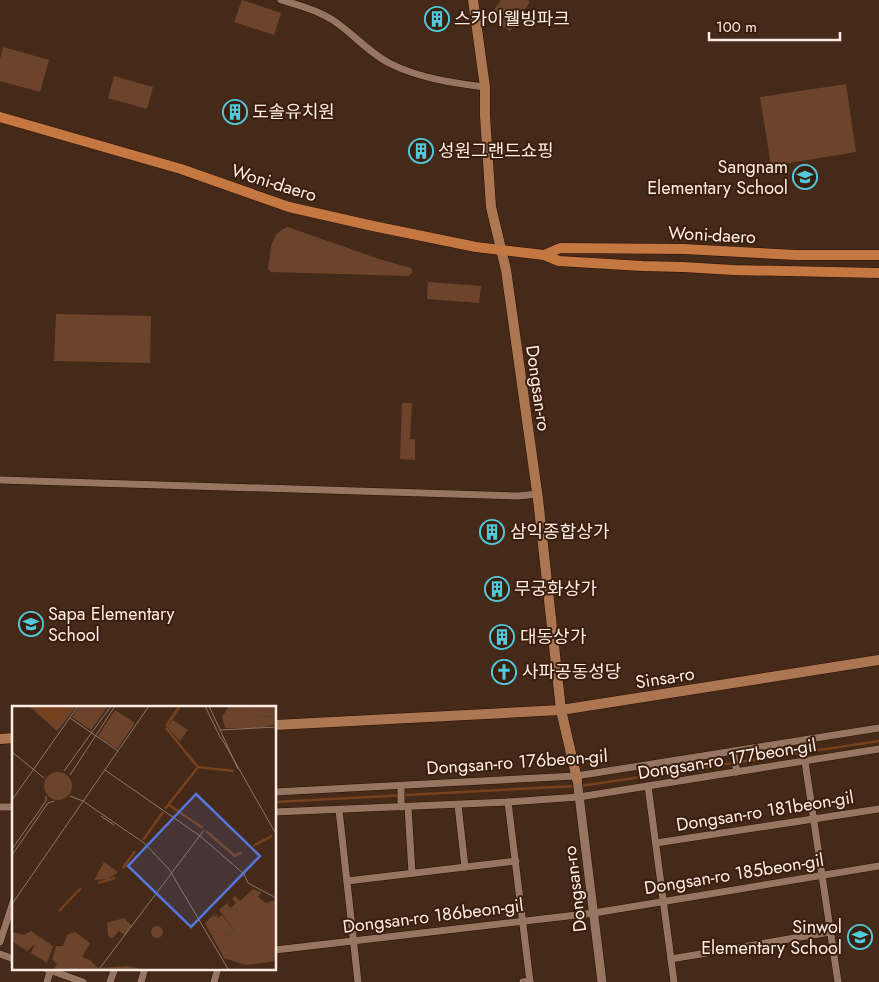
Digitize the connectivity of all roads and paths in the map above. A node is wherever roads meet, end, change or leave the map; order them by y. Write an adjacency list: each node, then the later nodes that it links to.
1 (281, 0): 3 (street)
2 (473, 0): 3 (main road, Dongsan-ro)
3 (485, 87): 5 (main road, Dongsan-ro)
4 (0, 117): 5 (main road, Woni-daero)
5 (501, 251): 6 (main road, Woni-daero); 10 (main road, Dongsan-ro)
6 (544, 255): 7 (main road, Woni-daero); 8 (main road, Woni-daero)
7 (879, 255)
8 (879, 273)
9 (0, 480): 10 (street)
10 (537, 494): 12 (main road, Dongsan-ro)
11 (879, 660): 12 (main road, Sinsa-ro)
12 (562, 710): 13 (main road, Sinsa-ro); 19 (main road, Dongsan-ro)
13 (276, 725)
14 (879, 728): 16 (street, Dongsan-ro 176beon-gil)
15 (879, 749): 17 (street, Dongsan-ro 177beon-gil)
16 (733, 752): 18 (street); 19 (street, Dongsan-ro 176beon-gil)
17 (805, 762): 18 (street, Dongsan-ro 177beon-gil); 30 (street)
18 (736, 770): 20 (street, Dongsan-ro 177beon-gil)
19 (577, 778): 21 (street, Dongsan-ro 176beon-gil); 23 (street, Dongsan-ro)
20 (648, 786): 23 (street, Dongsan-ro 177beon-gil); 31 (street)
21 (401, 788): 22 (street, Dongsan-ro 176beon-gil); 26 (street)
22 (276, 792)
23 (579, 795): 24 (street, Dongsan-ro 177beon-gil); 40 (street, Dongsan-ro)
24 (508, 802): 25 (street, Dongsan-ro 177beon-gil); 32 (street)
25 (458, 805): 26 (street, Dongsan-ro 177beon-gil); 34 (street)
26 (404, 806): 28 (street, Dongsan-ro 177beon-gil); 35 (street)
27 (879, 808): 30 (street, Dongsan-ro 181beon-gil)
28 (339, 810): 29 (street, Dongsan-ro 177beon-gil); 37 (street)
29 (276, 812)
30 (814, 819): 31 (street, Dongsan-ro 181beon-gil); 36 (street)
31 (656, 843): 38 (street)
32 (516, 861): 34 (street); 41 (street)
33 (879, 866): 36 (street, Dongsan-ro 185beon-gil)
34 (465, 867): 35 (street)
35 (412, 873): 37 (street)
36 (822, 875): 38 (street, Dongsan-ro 185beon-gil); 42 (street)
37 (347, 881): 43 (street)
38 (664, 901): 40 (street, Dongsan-ro 185beon-gil); 48 (street)
39 (12, 905): 44 (street)
40 (594, 912): 41 (street, Dongsan-ro 186beon-gil); 57 (street, Dongsan-ro)
41 (523, 920): 43 (street, Dongsan-ro 186beon-gil); 56 (street)
42 (830, 932): 48 (street); 59 (street)
43 (354, 941): 45 (street, Dongsan-ro 186beon-gil); 55 (street)
44 (0, 942)
45 (276, 950)
46 (0, 954): 47 (street)
47 (12, 958)
48 (671, 959): 58 (street)
49 (52, 970): 52 (street)
50 (114, 970): 53 (street)
51 (144, 970): 54 (street)
52 (83, 982)
53 (110, 982)
54 (140, 982)
55 (358, 982)
56 (528, 982)
57 (602, 982)
58 (674, 982)
59 (838, 982)

